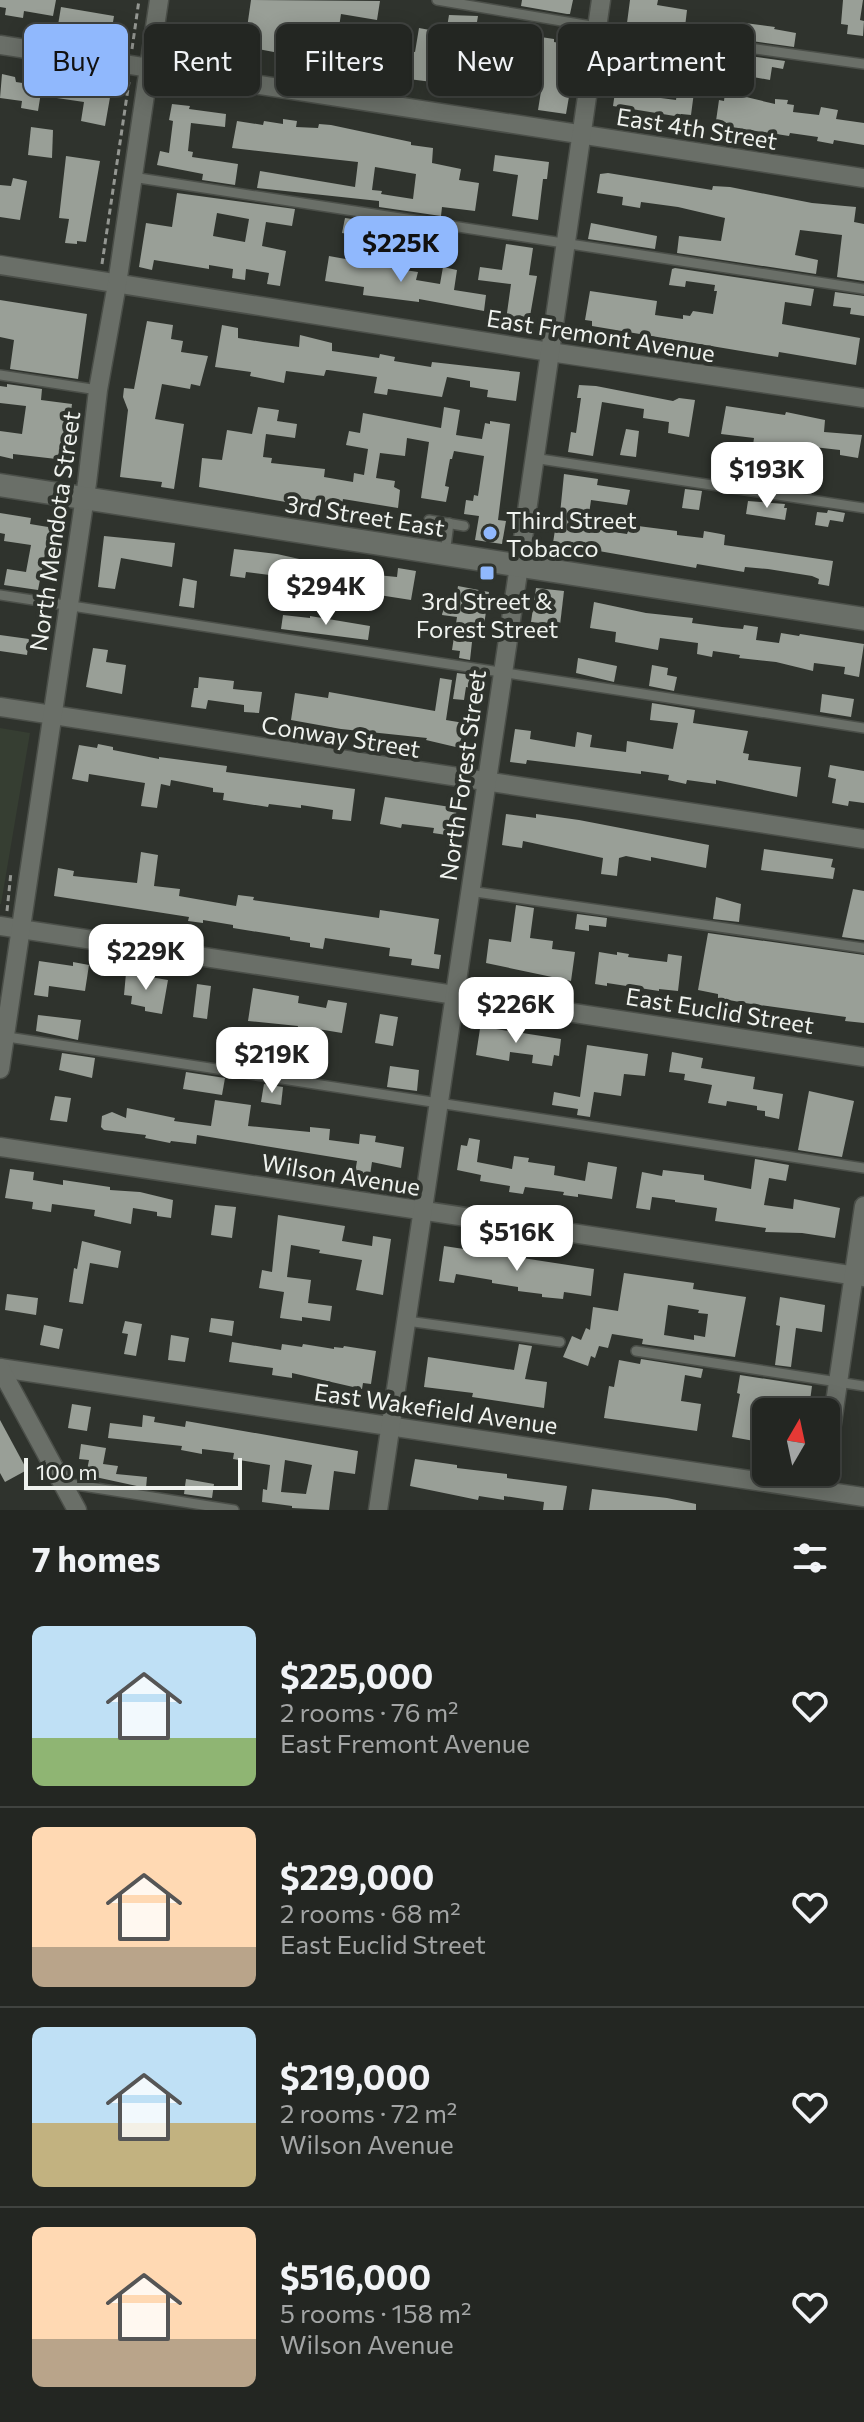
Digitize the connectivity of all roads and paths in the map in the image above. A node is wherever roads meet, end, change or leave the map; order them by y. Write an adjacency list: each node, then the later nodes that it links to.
1 (139, 0): 10 (path)
2 (159, 0): 5 (street, North Mendota Street)
3 (437, 0): 6 (lane)
4 (601, 0): 7 (street, North Forest Street)
5 (155, 24)
6 (579, 24)
7 (597, 24)
8 (0, 45): 12 (street, East 4th Street)
9 (754, 49): 11 (lane)
10 (134, 52)
11 (864, 64)
12 (144, 67)
13 (130, 81): 22 (path)
14 (260, 85): 17 (street, East 4th Street)
15 (145, 96): 18 (street, North Mendota Street)
16 (588, 96): 17 (street, North Forest Street)
17 (583, 134): 19 (street, East 4th Street); 20 (street, North Forest Street)
18 (132, 177): 20 (lane); 23 (street, North Mendota Street)
19 (864, 178)
20 (567, 245): 24 (lane); 25 (street, North Forest Street)
21 (0, 265): 23 (street, East Fremont Avenue)
22 (104, 267)
23 (117, 284): 25 (street, East Fremont Avenue); 27 (street, North Mendota Street)
24 (864, 289)
25 (550, 352): 28 (street, East Fremont Avenue); 29 (street, North Forest Street)
26 (0, 375): 27 (lane)
27 (98, 390): 31 (street, North Mendota Street)
28 (864, 398)
29 (533, 458): 32 (lane); 37 (street, North Forest Street)
30 (0, 485): 31 (street, 3rd Street East)
31 (85, 498): 36 (street, 3rd Street East); 39 (street, North Mendota Street)
32 (864, 508)
33 (429, 520): 34 (lane)
34 (449, 523): 35 (lane); 36 (lane)
35 (464, 526)
36 (445, 554): 37 (street, 3rd Street East)
37 (519, 566): 40 (street, 3rd Street East); 41 (street, North Forest Street)
38 (0, 595): 39 (lane)
39 (68, 605): 41 (lane); 43 (street, North Mendota Street)
40 (864, 619)
41 (501, 673): 44 (lane); 45 (street, North Forest Street)
42 (0, 707): 43 (street, Conway Street)
43 (53, 715): 45 (street, Conway Street); 49 (street, North Mendota Street)
44 (864, 728)
45 (486, 783): 46 (street, Conway Street); 47 (street, North Forest Street)
46 (864, 839)
47 (469, 891): 50 (lane); 51 (street, North Forest Street)
48 (0, 926): 49 (street, East Euclid Street)
49 (21, 929): 51 (street, East Euclid Street); 52 (street, North Mendota Street)
50 (864, 948)
51 (455, 995): 53 (street, East Euclid Street); 55 (street, North Forest Street)
52 (2, 1036): 54 (street, North Mendota Street); 55 (lane)
53 (864, 1057)
54 (0, 1069)
55 (438, 1103): 57 (lane); 59 (street, North Forest Street)
56 (0, 1147): 59 (street, Wilson Avenue)
57 (864, 1168)
58 (864, 1206): 60 (street)
59 (422, 1211): 60 (street, Wilson Avenue); 61 (street, North Forest Street)
60 (859, 1276): 65 (street)
61 (407, 1321): 62 (lane); 68 (street, North Forest Street)
62 (560, 1342)
63 (636, 1351): 65 (lane)
64 (0, 1368): 68 (street, East Wakefield Avenue); 70 (street)
65 (838, 1382): 66 (lane); 67 (street)
66 (864, 1386)
67 (836, 1398)
68 (391, 1426): 69 (street, East Wakefield Avenue); 76 (street, North Forest Street)
69 (752, 1472)
70 (63, 1483): 74 (street); 75 (lane)
71 (822, 1486): 77 (street)
72 (836, 1486): 73 (street, East Wakefield Avenue)
73 (864, 1497)
74 (77, 1510)
75 (234, 1510)
76 (378, 1510)
77 (819, 1510)

